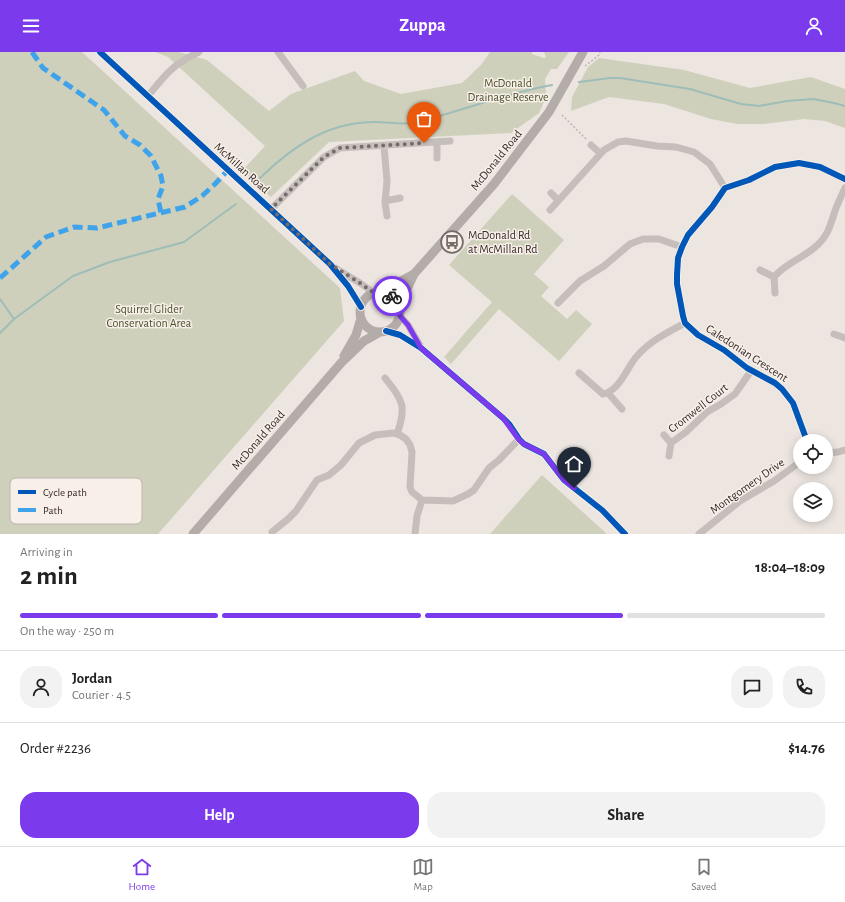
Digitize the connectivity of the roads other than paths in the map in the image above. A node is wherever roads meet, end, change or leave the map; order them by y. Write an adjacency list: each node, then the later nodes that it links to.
1 (100, 52): 6 (street, McMillan Road)
2 (198, 52): 6 (street)
3 (278, 52): 5 (street)
4 (583, 52): 26 (main road, McDonald Road)
5 (303, 86)
6 (148, 96): 20 (street, McMillan Road)
7 (450, 141): 8 (street)
8 (436, 142): 9 (street); 12 (street)
9 (384, 146): 19 (street); 20 (street)
10 (591, 146): 11 (street)
11 (600, 153): 14 (street); 18 (street)
12 (437, 158)
13 (845, 179): 14 (street)
14 (725, 188): 23 (street)
15 (845, 188): 27 (street)
16 (551, 193): 18 (street)
17 (400, 198): 19 (street)
18 (558, 200): 21 (street)
19 (386, 201): 22 (street)
20 (271, 209): 24 (street, McMillan Road)
21 (550, 210)
22 (387, 216)
23 (682, 247): 30 (street); 35 (street)
24 (330, 264): 28 (street, McMillan Road); 32 (street, McMillan Road)
25 (760, 270): 27 (street)
26 (414, 274): 28 (main road, McDonald Road); 31 (main road, McDonald Road)
27 (774, 277): 29 (street)
28 (377, 293): 31 (main road); 32 (main road)
29 (775, 293)
30 (558, 303)
31 (399, 306): 33 (main road)
32 (361, 308): 34 (main road)
33 (400, 316): 36 (main road); 39 (street)
34 (361, 318): 36 (main road); 40 (main road, McDonald Road)
35 (685, 323): 41 (street, Caledonian Crescent); 44 (street)
36 (383, 331): 39 (street); 40 (main road, McDonald Road)
37 (834, 334): 38 (street)
38 (845, 338)
39 (421, 348): 49 (street)
40 (341, 363): 58 (main road, McDonald Road)
41 (751, 371): 47 (street, Caledonian Crescent); 50 (street, Cromwell Court)
42 (579, 372): 44 (street)
43 (386, 383): 46 (street)
44 (608, 393): 45 (street)
45 (622, 409)
46 (397, 434): 55 (street); 56 (street)
47 (804, 434)
48 (664, 435): 50 (street, Cromwell Court)
49 (519, 440): 55 (street); 60 (street)
50 (671, 443): 53 (street, Cromwell Court)
51 (845, 450): 52 (street)
52 (833, 452)
53 (669, 456)
54 (793, 467): 57 (street, Montgomery Drive)
55 (422, 500): 59 (street)
56 (272, 532)
57 (705, 532): 61 (street, Montgomery Drive)
58 (193, 534)
59 (415, 534)
60 (626, 534)
61 (699, 534)

